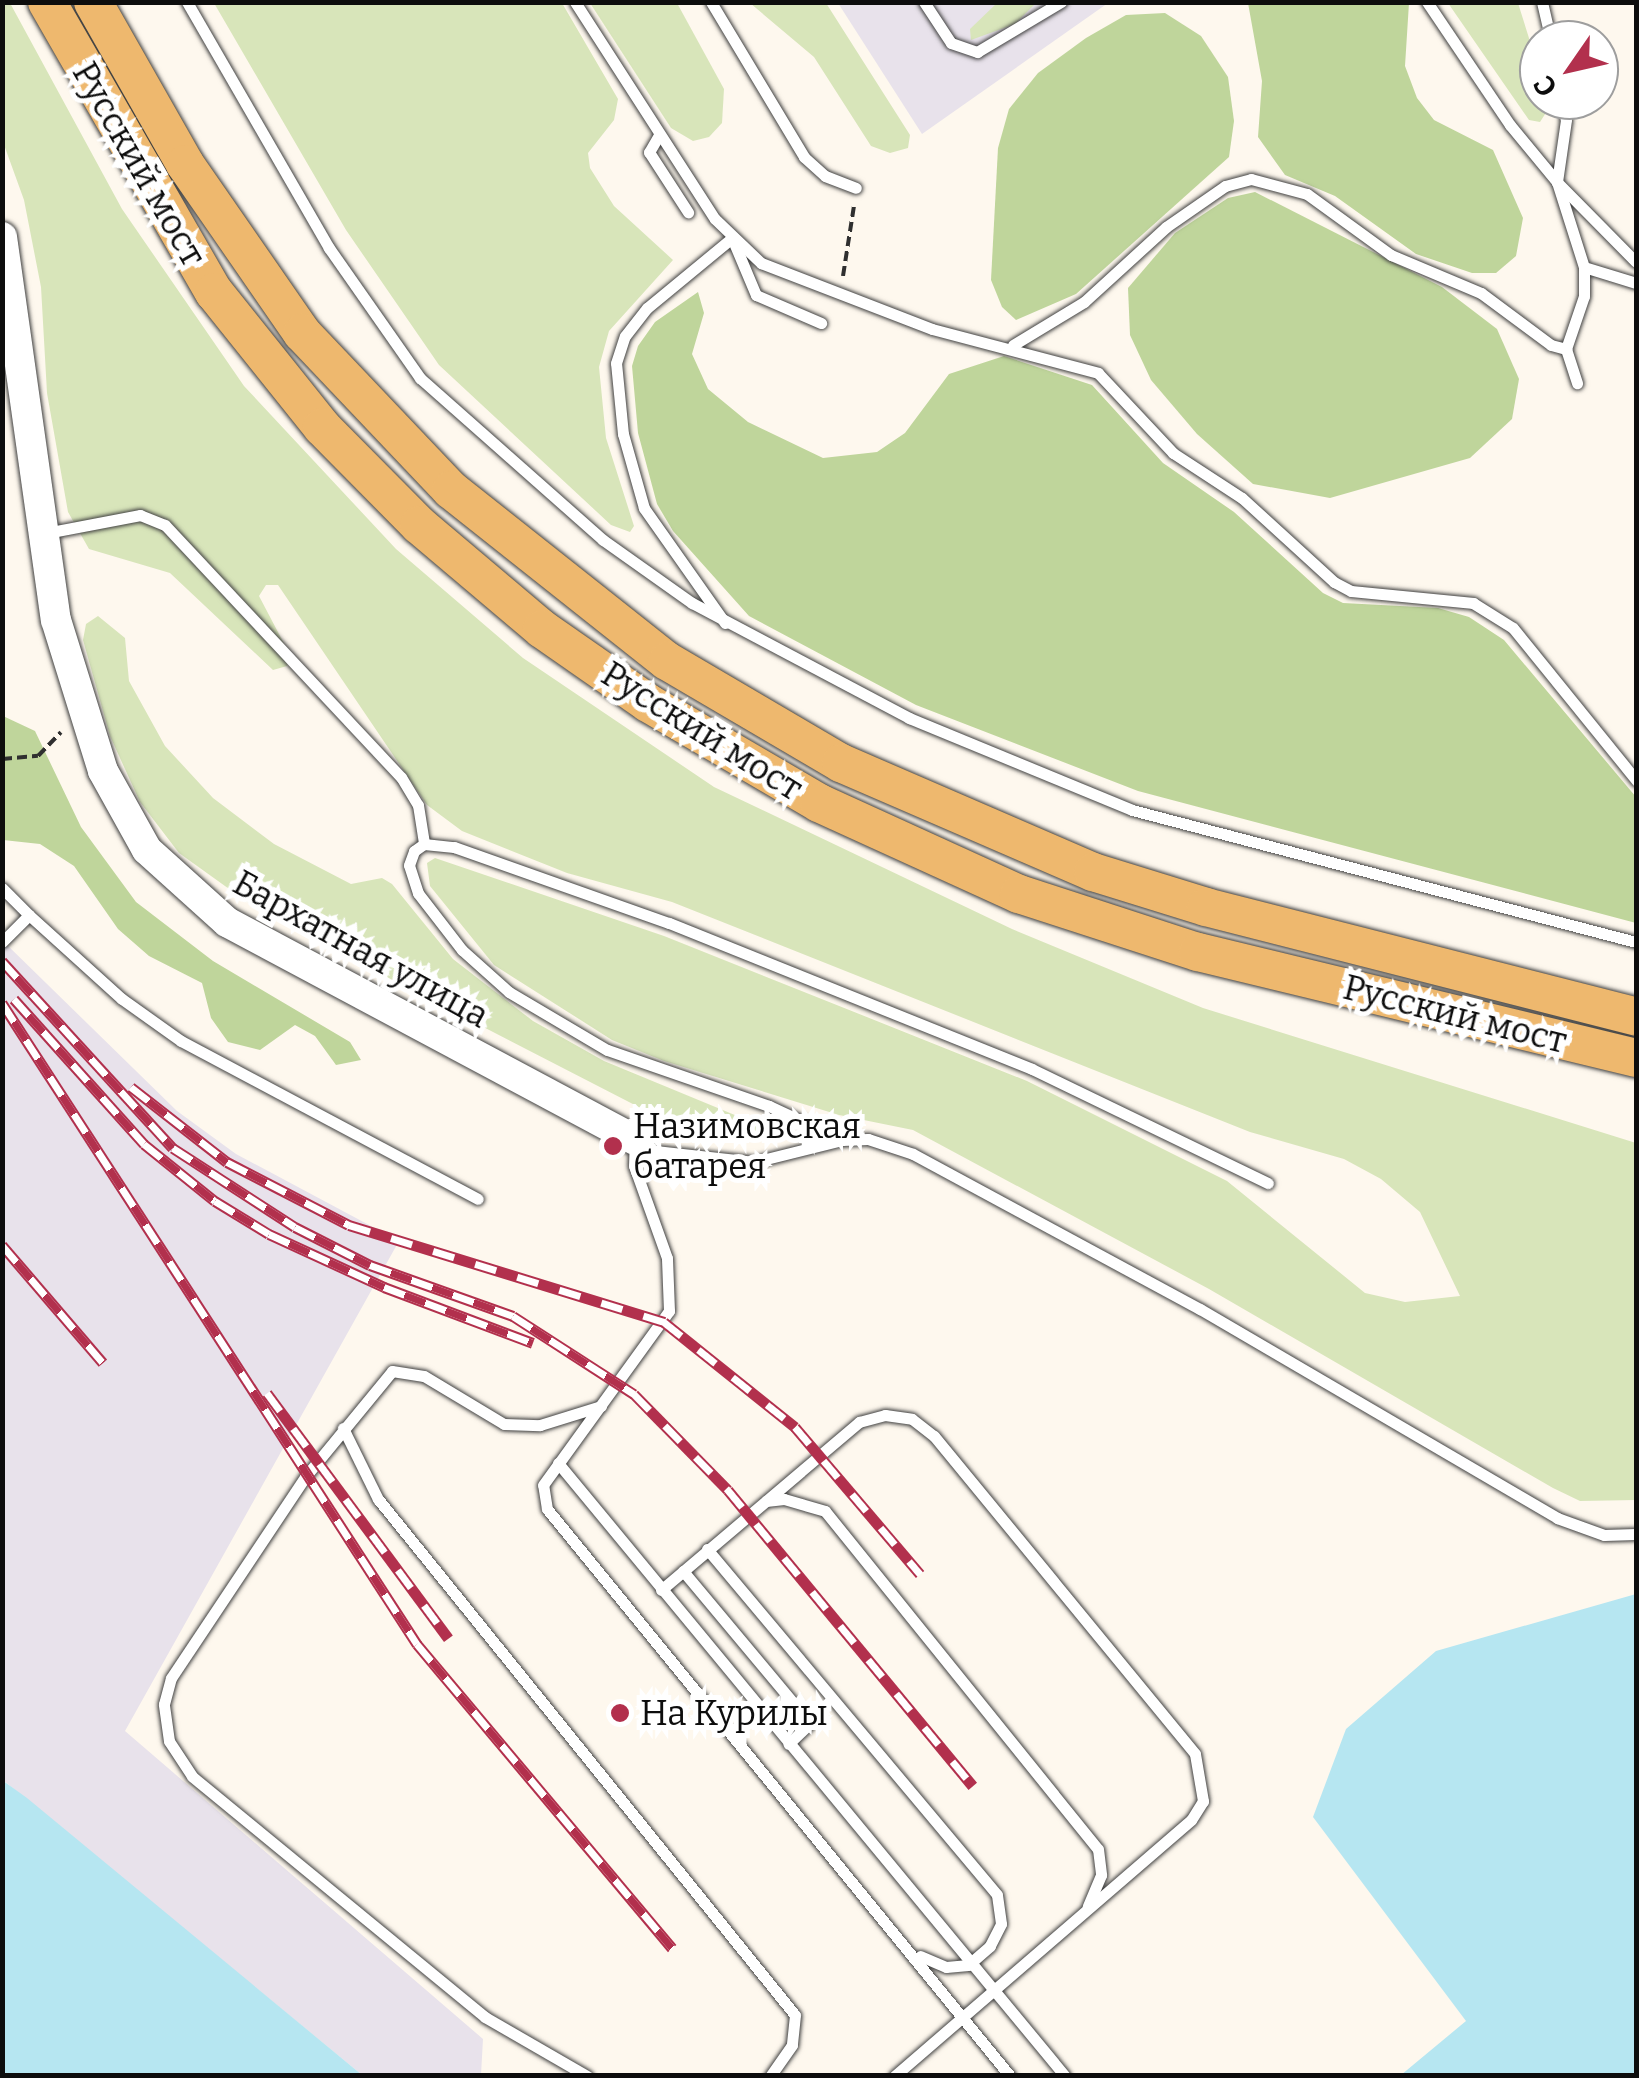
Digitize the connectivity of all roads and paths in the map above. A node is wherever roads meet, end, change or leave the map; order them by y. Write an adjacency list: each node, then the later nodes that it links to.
1 (47, 2): 38 (main road, Русский мост)
2 (93, 2): 37 (main road, Русский мост)
3 (187, 2): 28 (lane)
4 (575, 2): 13 (lane)
5 (711, 2): 15 (lane)
6 (924, 2): 10 (lane)
7 (1427, 2): 14 (lane)
8 (1542, 2): 11 (lane)
9 (1553, 2): 11 (lane)
10 (1061, 3)
11 (1547, 20)
12 (1566, 120): 14 (lane)
13 (659, 135): 16 (lane); 18 (lane)
14 (1557, 182): 19 (lane); 20 (lane)
15 (856, 188): 22 (path)
16 (688, 212)
17 (2, 238): 27 (street, Бархатная улица)
18 (732, 238): 22 (lane); 23 (lane); 28 (lane)
19 (1636, 262)
20 (1584, 267): 21 (lane); 25 (lane)
21 (1636, 282)
22 (840, 296): 24 (lane)
23 (821, 323)
24 (1013, 345): 25 (lane); 31 (lane)
25 (1566, 349): 26 (lane)
26 (1577, 382)
27 (41, 534): 29 (street, Бархатная улица); 32 (lane)
28 (725, 623): 36 (lane)
29 (82, 710): 30 (path); 39 (street, Бархатная улица)
30 (2, 759)
31 (1636, 780)
32 (424, 844): 40 (lane); 41 (lane)
33 (2, 888): 34 (lane)
34 (29, 914): 35 (lane); 42 (lane)
35 (2, 942)
36 (1636, 942)
37 (1636, 1017)
38 (1636, 1058)
39 (635, 1140): 40 (lane); 43 (lane)
40 (842, 1140): 47 (lane)
41 (1268, 1182)
42 (478, 1199)
43 (601, 1406): 44 (lane); 45 (lane)
44 (343, 1428): 57 (lane); 58 (lane)
45 (558, 1463): 50 (lane); 53 (lane)
46 (763, 1502): 48 (lane); 52 (lane); 52 (lane)
47 (1636, 1534)
48 (708, 1549): 49 (lane); 54 (lane)
49 (684, 1571): 50 (lane); 51 (lane)
50 (662, 1590): 51 (lane)
51 (788, 1744): 54 (lane)
52 (1086, 1910): 55 (lane)
53 (916, 1955): 54 (lane); 56 (lane)
54 (968, 1965): 55 (lane)
55 (991, 1992): 56 (lane); 61 (lane)
56 (966, 2015): 59 (lane); 60 (lane)
57 (587, 2076)
58 (770, 2076)
59 (894, 2076)
60 (1010, 2076)
61 (1065, 2076)

